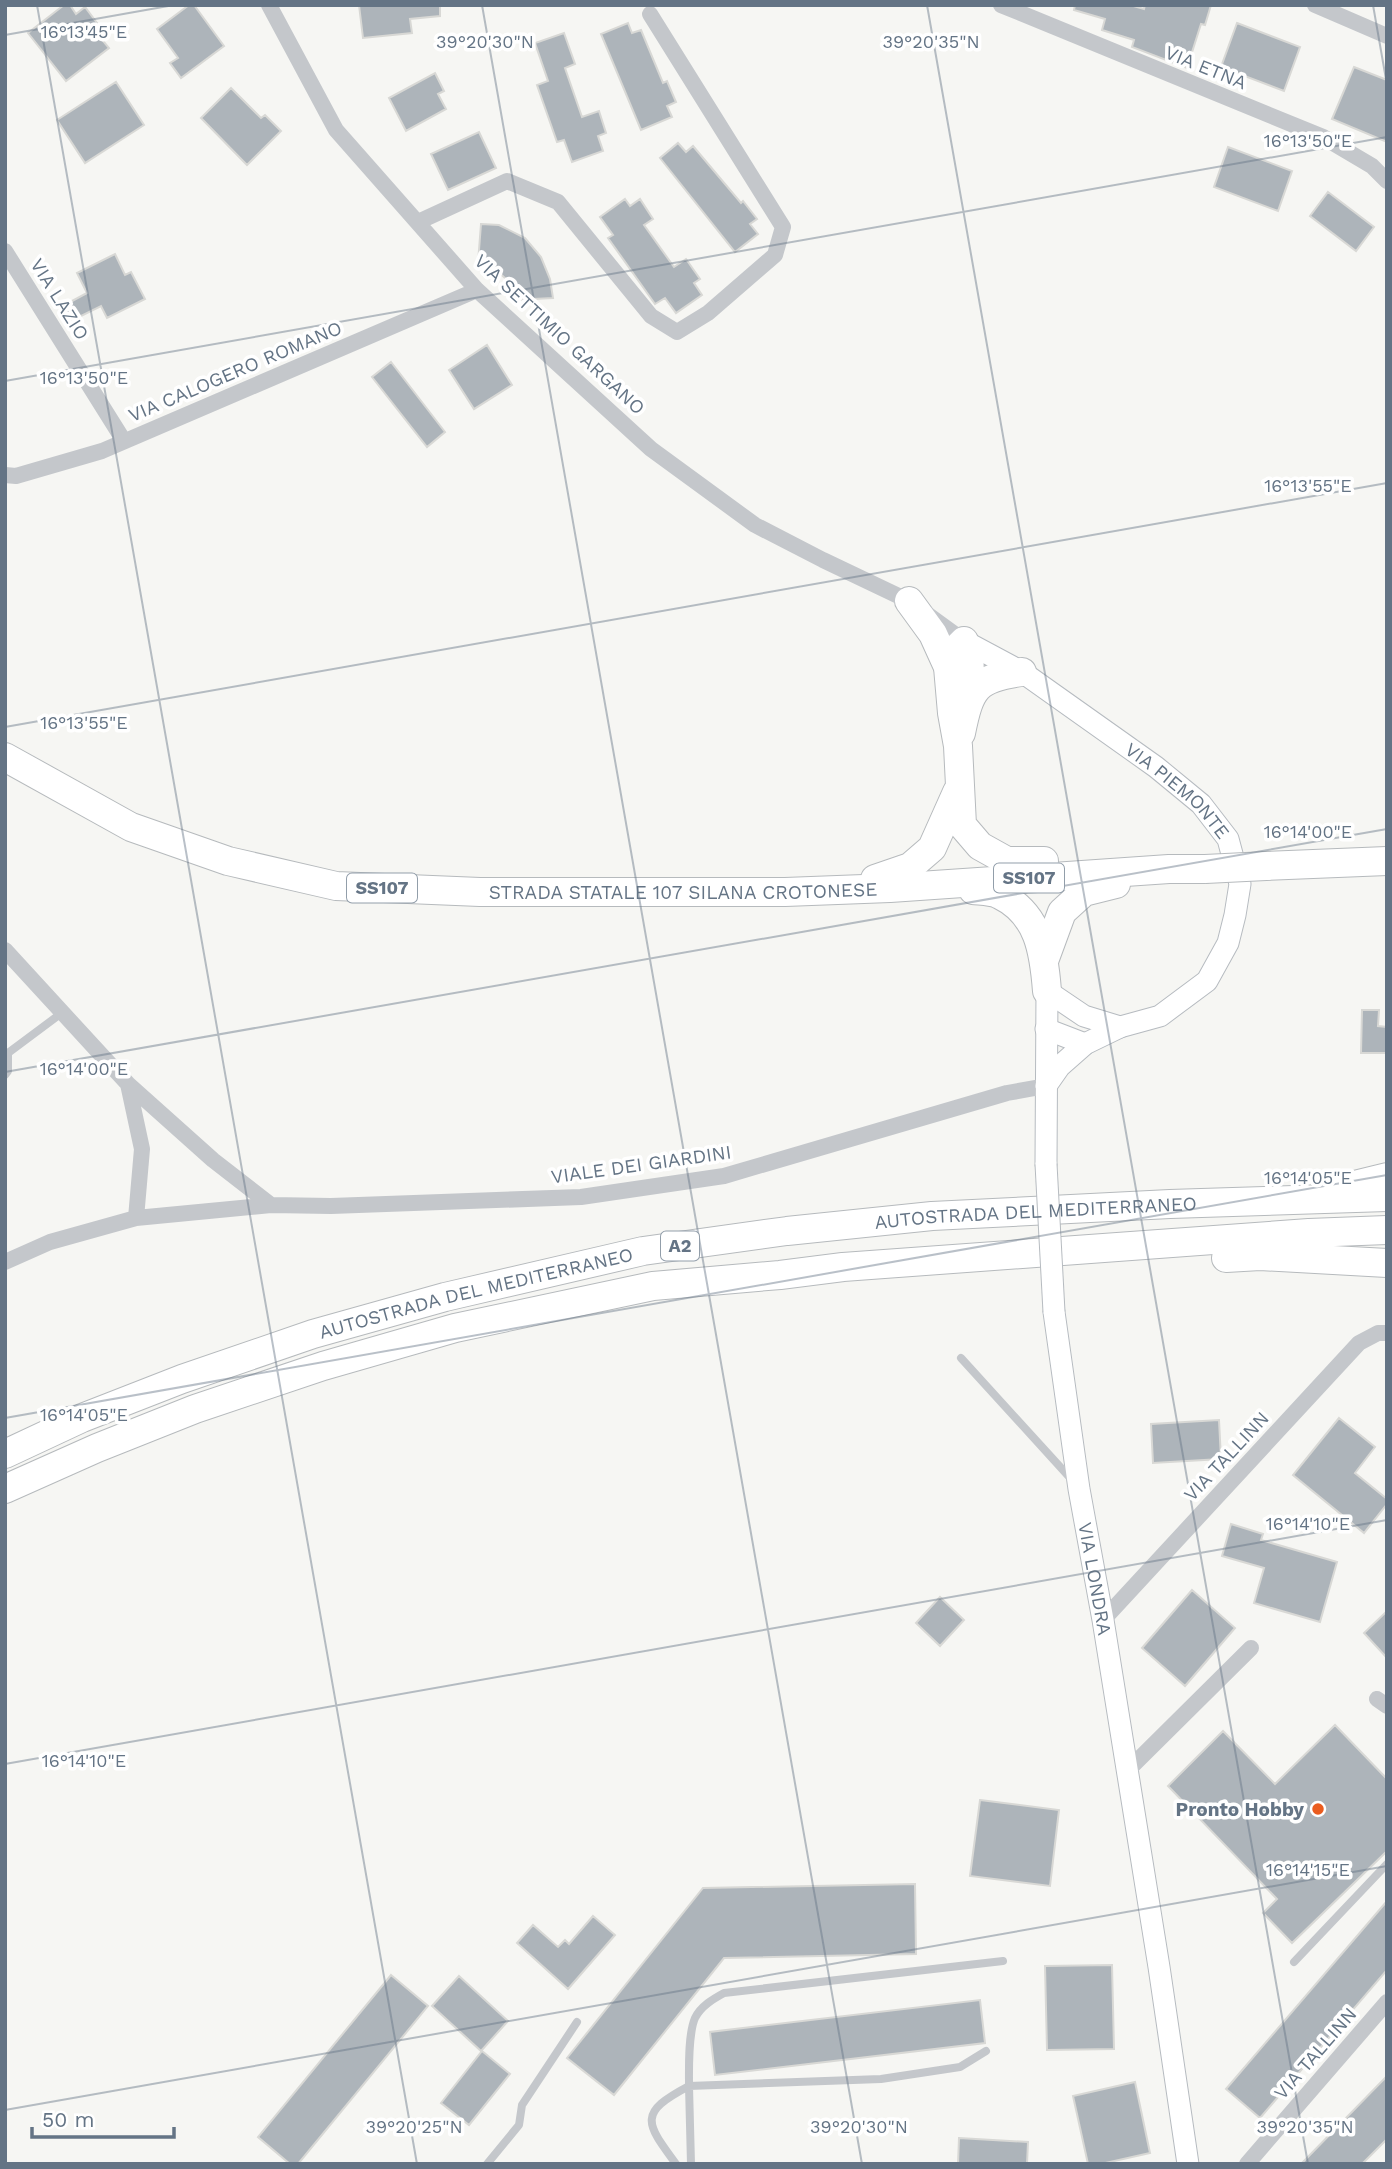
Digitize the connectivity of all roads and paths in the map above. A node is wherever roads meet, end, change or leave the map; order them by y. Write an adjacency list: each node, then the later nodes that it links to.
1 (269, 5): 7 (street, VIA SETTIMIO GARGANO)
2 (1002, 5): 6 (street, VIA ETNA)
3 (1315, 5): 5 (street)
4 (650, 14): 7 (street)
5 (1387, 36)
6 (1387, 181)
7 (418, 222): 9 (street, VIA SETTIMIO GARGANO)
8 (5, 251): 10 (street, VIA LAZIO)
9 (477, 290): 10 (street, VIA CALOGERO ROMANO); 12 (street, VIA SETTIMIO GARGANO)
10 (124, 441): 11 (street, VIA CALOGERO ROMANO)
11 (5, 475)
12 (909, 601): 13 (street, VIA PIEMONTE); 14 (highway)
13 (964, 641): 14 (highway); 15 (street, VIA PIEMONTE); 16 (highway)
14 (948, 667): 17 (highway)
15 (1023, 672): 16 (highway); 30 (street, VIA PIEMONTE)
16 (966, 706): 17 (highway)
17 (958, 746): 19 (highway)
18 (5, 757): 24 (highway, STRADA STATALE 107 SILANA CROTONESE / SS107)
19 (959, 786): 21 (highway); 24 (highway)
20 (1387, 861): 22 (highway, STRADA STATALE 107 SILANA CROTONESE / SS107, bridge)
21 (1169, 869): 22 (highway, STRADA STATALE 107 SILANA CROTONESE / SS107); 23 (highway, STRADA STATALE 107 SILANA CROTONESE / SS107)
22 (1205, 869): 26 (highway)
23 (890, 887): 24 (highway, STRADA STATALE 107 SILANA CROTONESE / SS107); 26 (highway)
24 (785, 892)
25 (5, 950): 28 (street)
26 (1044, 961): 27 (highway)
27 (1047, 990): 29 (street); 31 (street, VIA LONDRA)
28 (62, 1012): 33 (lane); 34 (street)
29 (1084, 1016): 30 (street); 31 (street)
30 (1120, 1027): 32 (street, VIA PIEMONTE)
31 (1046, 1029): 32 (street); 35 (street, VIA LONDRA)
32 (1085, 1044): 35 (street, VIA PIEMONTE)
33 (5, 1074)
34 (128, 1084): 39 (street); 40 (street)
35 (1046, 1086): 39 (street, VIALE DEI GIARDINI); 49 (street, VIA LONDRA, bridge)
36 (1387, 1177): 38 (highway)
37 (1387, 1197): 38 (highway, AUTOSTRADA DEL MEDITERRANEO / A2)
38 (1305, 1199): 47 (highway, AUTOSTRADA DEL MEDITERRANEO / A2)
39 (271, 1205): 40 (street, VIALE DEI GIARDINI)
40 (136, 1218): 42 (street, VIALE DEI GIARDINI)
41 (1387, 1230): 44 (highway, AUTOSTRADA DEL MEDITERRANEO / A2)
42 (5, 1262)
43 (1387, 1263): 44 (highway)
44 (843, 1267): 48 (highway, AUTOSTRADA DEL MEDITERRANEO / A2)
45 (1387, 1333): 50 (street, VIA TALLINN)
46 (961, 1358): 49 (lane)
47 (5, 1454)
48 (5, 1489)
49 (1079, 1489): 50 (street, VIA LONDRA)
50 (1103, 1620): 52 (street, VIA LONDRA)
51 (1251, 1648): 52 (street)
52 (1127, 1771): 63 (street, VIA LONDRA)
53 (1387, 1864): 55 (lane)
54 (1003, 1961): 59 (lane)
55 (1294, 1962)
56 (1387, 2002): 64 (street, VIA TALLINN)
57 (577, 2022): 60 (lane)
58 (986, 2051): 59 (lane)
59 (689, 2086): 61 (lane); 62 (lane)
60 (487, 2164)
61 (676, 2164)
62 (691, 2164)
63 (1188, 2164)
64 (1247, 2164)

